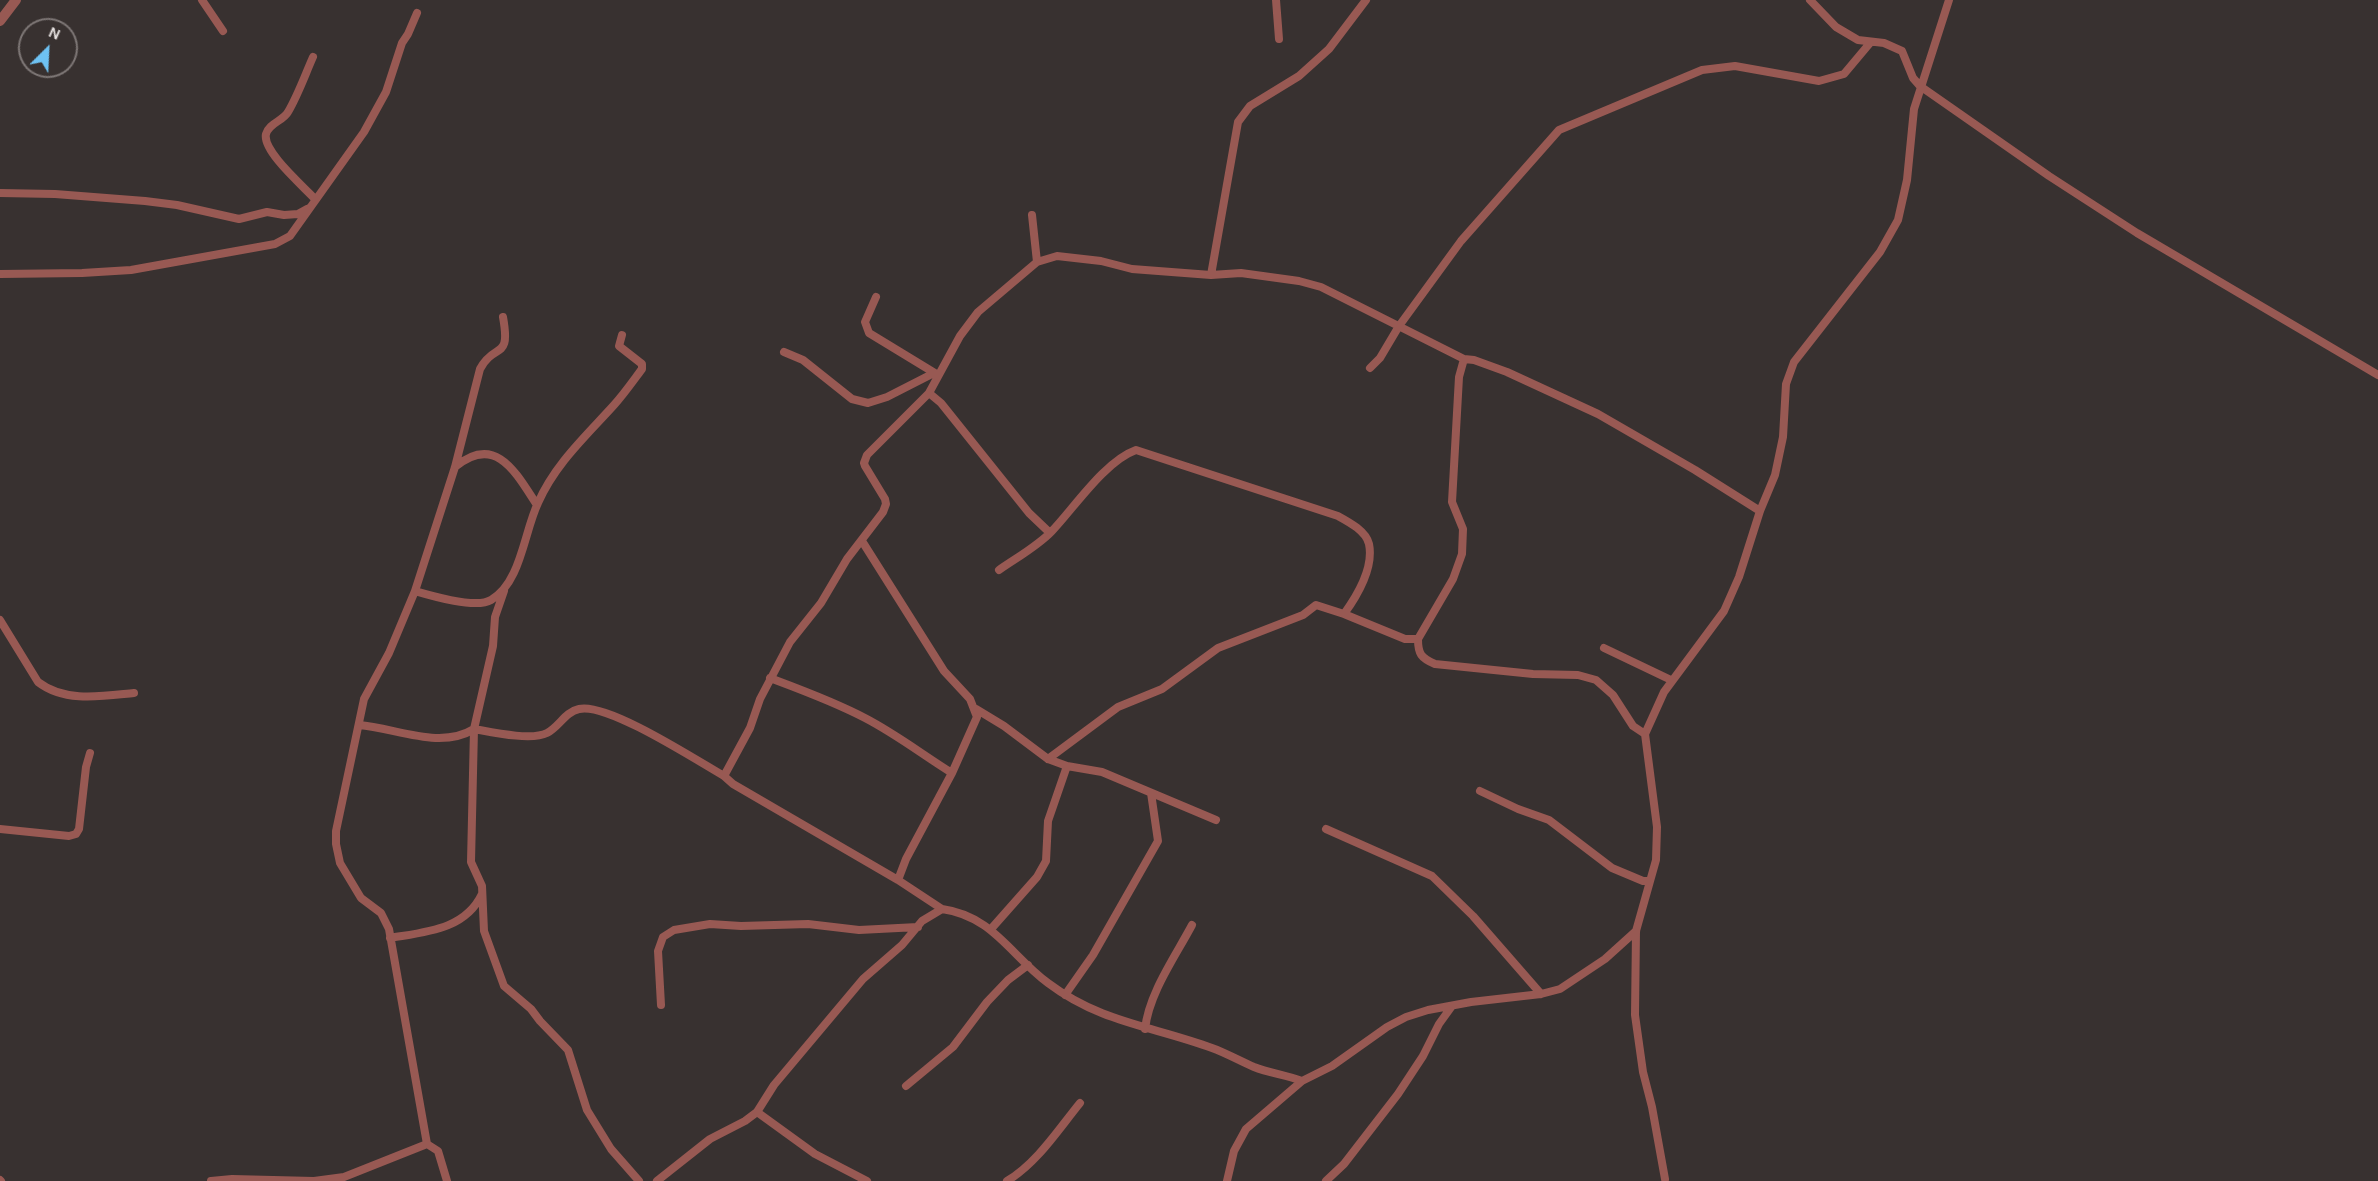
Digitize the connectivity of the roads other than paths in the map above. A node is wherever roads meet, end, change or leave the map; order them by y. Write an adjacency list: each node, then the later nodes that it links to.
1 (15, 0): 8 (street)
2 (202, 0): 9 (street)
3 (1276, 0): 10 (street)
4 (1366, 0): 20 (street)
5 (1810, 0): 11 (street)
6 (1948, 0): 13 (street)
7 (417, 13): 15 (street)
8 (2, 14)
9 (223, 31)
10 (1279, 39)
11 (1870, 43): 13 (street); 23 (street)
12 (313, 57): 15 (street)
13 (1920, 86): 29 (street); 33 (street)
14 (0, 193): 16 (street)
15 (315, 199): 16 (street)
16 (308, 209): 19 (street)
17 (1032, 215): 18 (street)
18 (1037, 262): 20 (street); 28 (street)
19 (0, 274)
20 (1211, 275): 23 (street)
21 (876, 297): 28 (street)
22 (503, 316): 31 (street)
23 (1399, 326): 26 (street); 27 (street)
24 (622, 335): 32 (street)
25 (783, 352): 28 (street)
26 (1464, 359): 33 (street); 41 (street)
27 (1370, 368)
28 (936, 375): 30 (street)
29 (2378, 375)
30 (929, 393): 34 (street); 35 (street)
31 (455, 467): 32 (street); 37 (street)
32 (537, 505): 38 (street)
33 (1760, 511): 44 (street)
34 (1050, 533): 36 (street); 39 (street)
35 (862, 541): 43 (street); 46 (street)
36 (999, 570)
37 (415, 591): 38 (street); 47 (street)
38 (504, 591): 48 (street)
39 (1344, 614): 41 (street); 51 (street)
40 (0, 620): 45 (street)
41 (1418, 639): 49 (street)
42 (1604, 648): 44 (street)
43 (770, 678): 53 (street); 54 (street)
44 (1671, 680): 49 (street)
45 (134, 693)
46 (976, 710): 51 (street); 53 (street)
47 (359, 725): 48 (street); 68 (street)
48 (474, 729): 54 (street); 62 (street)
49 (1645, 734): 61 (street)
50 (90, 753): 58 (street)
51 (1048, 759): 52 (street)
52 (1067, 766): 56 (street); 66 (street)
53 (952, 773): 60 (street)
54 (724, 776): 60 (street)
55 (1480, 791): 61 (street)
56 (1151, 793): 57 (street); 71 (street)
57 (1216, 820)
58 (0, 829)
59 (1326, 829): 70 (street)
60 (898, 880): 63 (street)
61 (1650, 881): 67 (street)
62 (483, 893): 68 (street); 83 (street)
63 (942, 909): 65 (street); 66 (street)
64 (1192, 925): 74 (street)
65 (918, 927): 72 (street); 78 (street)
66 (991, 929): 69 (street)
67 (1636, 931): 70 (street); 80 (street)
68 (390, 938): 79 (street)
69 (1028, 964): 71 (street); 76 (street)
70 (1541, 994): 73 (street)
71 (1065, 995): 74 (street)
72 (661, 1005)
73 (1452, 1006): 75 (street); 88 (street)
74 (1145, 1029): 75 (street)
75 (1302, 1081): 87 (street)
76 (906, 1086)
77 (1080, 1103): 86 (street)
78 (757, 1112): 84 (street); 85 (street)
79 (426, 1144): 81 (street); 82 (street)
80 (1665, 1179)
81 (212, 1181)
82 (447, 1181)
83 (639, 1181)
84 (657, 1181)
85 (867, 1181)
86 (1007, 1181)
87 (1227, 1181)
88 (1326, 1181)

